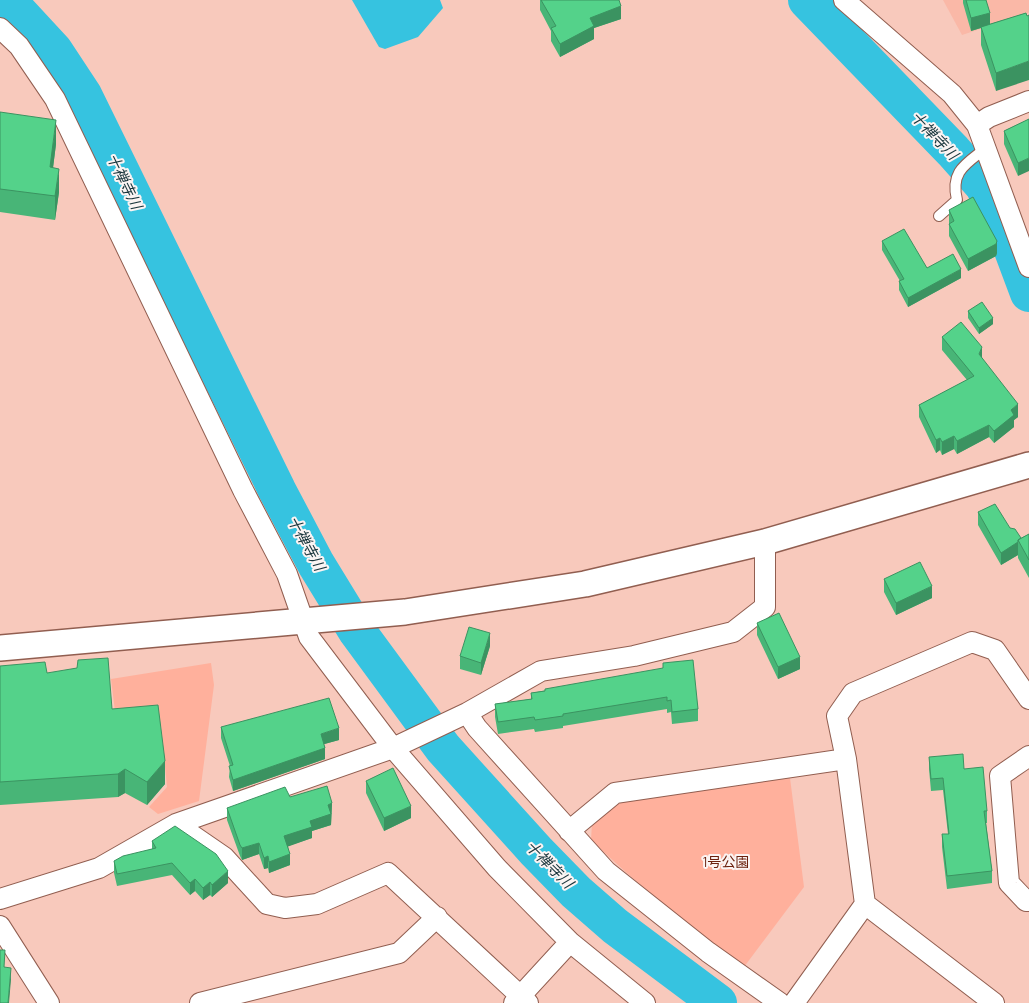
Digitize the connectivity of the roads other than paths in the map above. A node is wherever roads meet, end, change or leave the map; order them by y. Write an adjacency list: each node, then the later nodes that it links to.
1 (844, 0): 4 (street)
2 (0, 28): 11 (street)
3 (1029, 101): 4 (street)
4 (977, 125): 5 (street)
5 (986, 148): 6 (lane); 7 (street)
6 (939, 216)
7 (1021, 224): 8 (street)
8 (1029, 267)
9 (1029, 465): 10 (street)
10 (765, 542): 11 (street); 14 (street)
11 (304, 621): 12 (street); 15 (street)
12 (0, 648)
13 (1029, 699): 17 (street)
14 (458, 717): 15 (street); 19 (street)
15 (393, 748): 18 (street); 25 (street)
16 (1029, 756): 21 (street)
17 (846, 759): 19 (street); 22 (street)
18 (176, 824): 20 (street); 23 (street)
19 (569, 831): 30 (street)
20 (0, 899)
21 (1029, 901)
22 (865, 904): 31 (street); 32 (street)
23 (437, 917): 26 (street); 28 (street)
24 (0, 926): 27 (street)
25 (570, 942): 26 (street); 29 (street)
26 (521, 1001)
27 (49, 1003)
28 (200, 1003)
29 (645, 1003)
30 (780, 1003)
31 (794, 1003)
32 (994, 1003)

